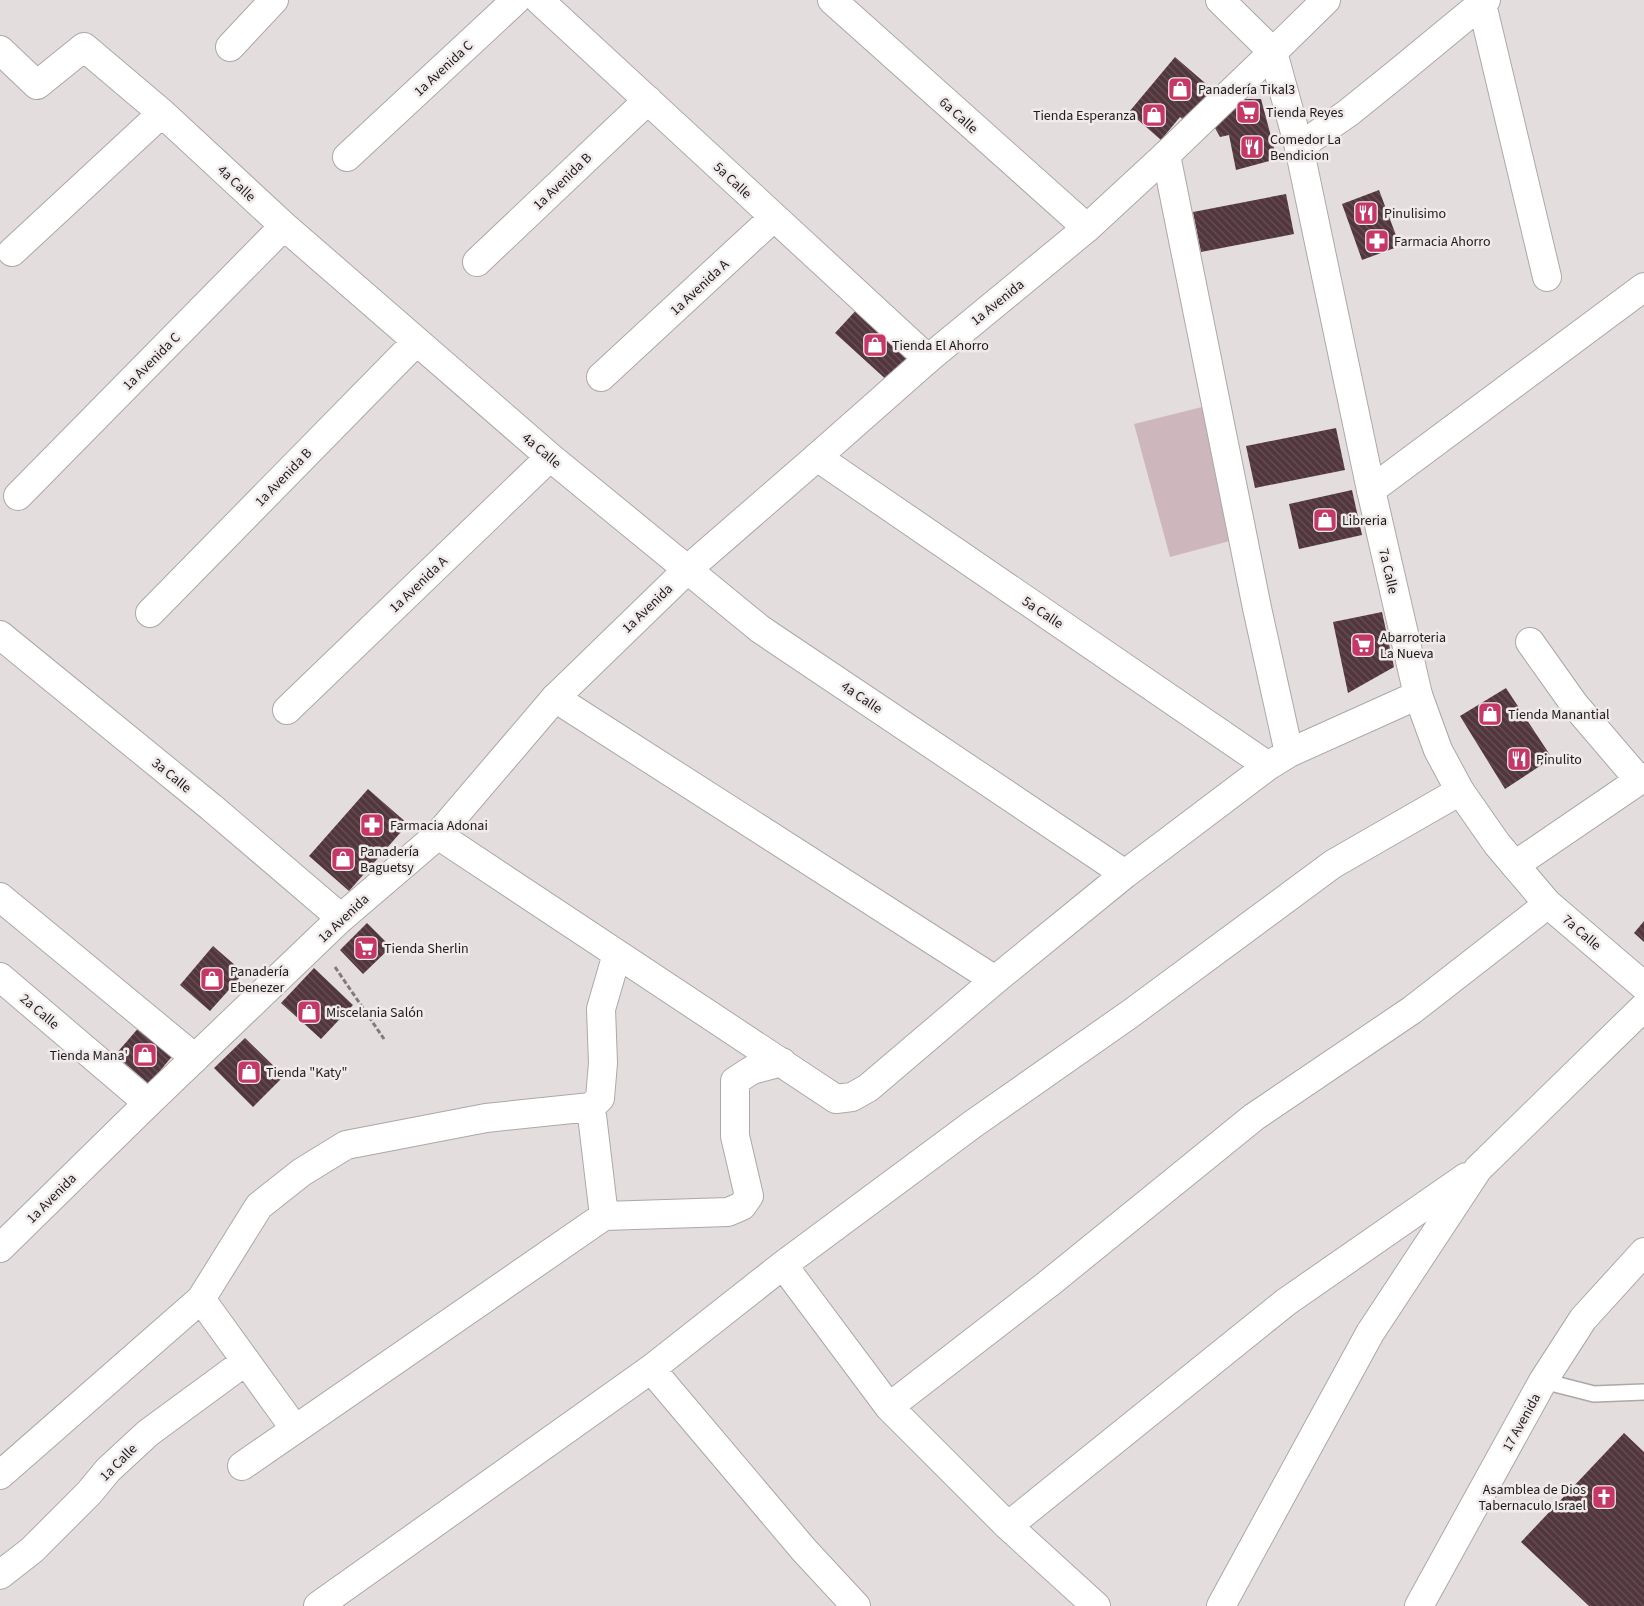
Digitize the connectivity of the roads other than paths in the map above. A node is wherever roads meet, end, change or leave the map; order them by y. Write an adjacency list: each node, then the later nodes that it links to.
1 (274, 0): 8 (street)
2 (516, 0): 15 (street, 1a Avenida C)
3 (540, 0): 11 (street, 5a Calle)
4 (832, 0): 18 (street, 6a Calle)
5 (1220, 0): 10 (street)
6 (1326, 0): 10 (street, 1a Avenida)
7 (1484, 2): 13 (street); 21 (street)
8 (230, 47)
9 (0, 50): 12 (street, 4a Calle)
10 (1273, 52): 13 (street, 7a Calle); 14 (street, 1a Avenida)
11 (648, 100): 16 (street, 5a Calle); 20 (street, 1a Avenida B)
12 (162, 113): 17 (street, 4a Calle); 19 (street)
13 (1299, 147): 28 (street, 7a Calle)
14 (1166, 156): 18 (street, 1a Avenida); 37 (street)
15 (347, 157)
16 (774, 217): 24 (street, 5a Calle); 25 (street, 1a Avenida A)
17 (284, 226): 23 (street, 4a Calle); 29 (street, 1a Avenida C)
18 (1088, 228): 24 (street, 1a Avenida)
19 (12, 252)
20 (477, 262)
21 (1547, 277)
22 (1644, 287): 28 (street)
23 (416, 342): 26 (street, 4a Calle); 31 (street, 1a Avenida B)
24 (928, 359): 27 (street, 1a Avenida)
25 (601, 377)
26 (550, 457): 30 (street, 4a Calle); 36 (street, 1a Avenida A)
27 (817, 457): 30 (street, 1a Avenida); 37 (street, 5a Calle)
28 (1371, 490): 34 (street, 7a Calle)
29 (18, 496)
30 (688, 569): 35 (street, 1a Avenida); 42 (street, 4a Calle)
31 (150, 613)
32 (0, 635): 45 (street, 3a Calle)
33 (1530, 642): 38 (street)
34 (1418, 695): 37 (street); 39 (street, 7a Calle)
35 (554, 698): 40 (street, 1a Avenida); 48 (street)
36 (287, 710)
37 (1279, 760): 42 (street)
38 (1642, 778): 41 (street)
39 (1460, 791): 41 (street, 7a Calle); 59 (street)
40 (438, 835): 45 (street, 1a Avenida); 46 (street)
41 (1515, 865): 44 (street, 7a Calle)
42 (1125, 874): 48 (street)
43 (0, 897): 51 (street)
44 (1548, 904): 49 (street, 7a Calle); 65 (street)
45 (341, 918): 51 (street, 1a Avenida)
46 (617, 954): 52 (street); 54 (street)
47 (0, 977): 53 (street, 2a Calle)
48 (995, 980): 52 (street)
49 (1644, 986)
50 (1644, 1007): 55 (street)
51 (195, 1058): 53 (street, 1a Avenida)
52 (782, 1062): 56 (street)
53 (148, 1103): 57 (street, 1a Avenida)
54 (591, 1107): 56 (street); 60 (street)
55 (1478, 1169): 69 (street); 74 (street)
56 (604, 1216): 66 (street)
57 (0, 1248)
58 (1644, 1252): 63 (street, 17 Avenida)
59 (783, 1265): 62 (street); 65 (street)
60 (201, 1299): 61 (street); 68 (street)
61 (246, 1361): 66 (street); 70 (street, 1a Calle)
62 (651, 1369): 71 (street); 72 (street)
63 (1543, 1382): 64 (lane); 75 (street, 17 Avenida)
64 (1644, 1392)
65 (889, 1406): 69 (street)
66 (295, 1429): 67 (street)
67 (242, 1466)
68 (0, 1475)
69 (1008, 1526): 73 (street)
70 (0, 1575)
71 (318, 1606)
72 (856, 1606)
73 (1096, 1606)
74 (1221, 1606)
75 (1419, 1606)

